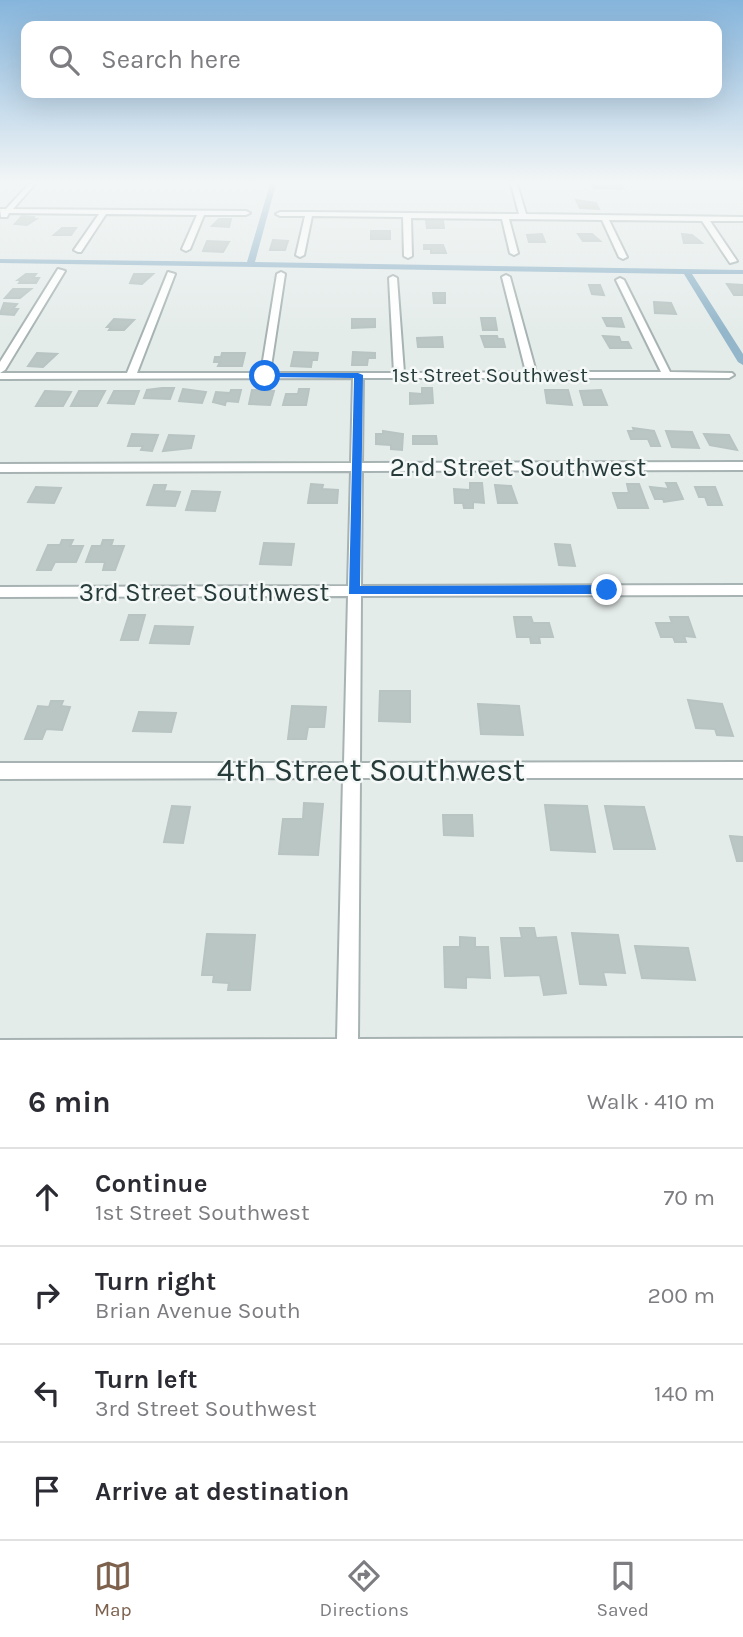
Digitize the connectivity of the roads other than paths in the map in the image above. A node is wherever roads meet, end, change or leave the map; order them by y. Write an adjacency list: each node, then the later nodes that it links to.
1 (89, 233): 9 (street)
2 (193, 233): 8 (street)
3 (305, 233): 11 (street)
4 (407, 233): 12 (street)
5 (509, 233): 10 (street)
6 (612, 233): 13 (street)
7 (714, 233): 14 (street)
8 (186, 249)
9 (78, 250)
10 (514, 253)
11 (300, 255)
12 (408, 256)
13 (623, 257)
14 (733, 261)
15 (61, 271): 21 (street)
16 (171, 274): 27 (street)
17 (281, 274): 28 (street)
18 (506, 277): 29 (street)
19 (393, 278): 23 (street)
20 (620, 279): 24 (street)
21 (0, 370)
22 (358, 375): 23 (street, 1st Street Southwest); 28 (street, 1st Street Southwest); 31 (street)
23 (399, 375): 29 (street, 1st Street Southwest)
24 (667, 375): 25 (street, 1st Street Southwest); 29 (street, 1st Street Southwest)
25 (729, 375)
26 (0, 376): 27 (street, 1st Street Southwest)
27 (131, 376): 28 (street, 1st Street Southwest)
28 (265, 376)
29 (532, 376)
30 (743, 466): 31 (street, 2nd Street Southwest)
31 (356, 467): 32 (street, 2nd Street Southwest); 34 (street)
32 (0, 468)
33 (743, 590): 34 (street, 3rd Street Southwest)
34 (354, 591): 35 (street, 3rd Street Southwest); 36 (street)
35 (0, 592)
36 (352, 769): 37 (street, 4th Street Southwest); 38 (street, 4th Street Southwest); 41 (street)
37 (743, 769)
38 (0, 771)
39 (743, 1048): 41 (street)
40 (0, 1050): 41 (street)
41 (347, 1053)

